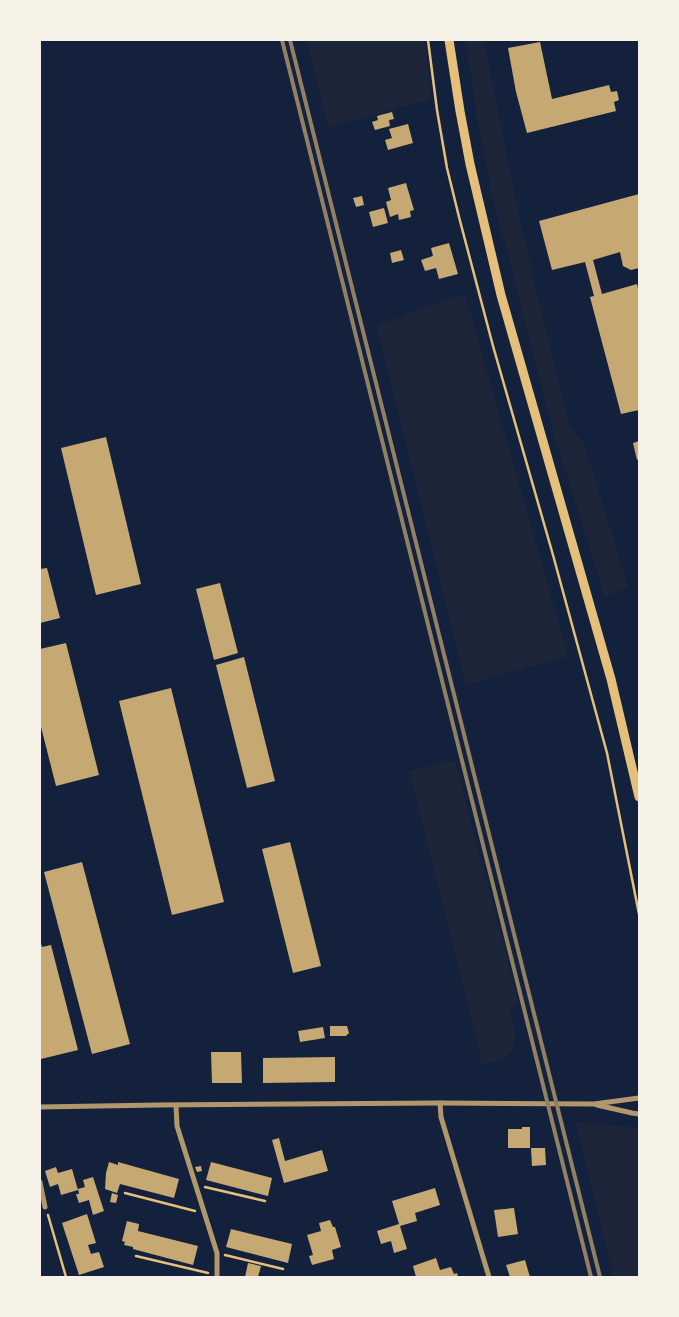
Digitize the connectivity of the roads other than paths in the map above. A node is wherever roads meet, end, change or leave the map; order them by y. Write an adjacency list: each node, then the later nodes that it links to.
1 (449, 40): 2 (main road)
2 (639, 797)
3 (639, 1098): 5 (street)
4 (440, 1103): 5 (street); 6 (street); 12 (street)
5 (594, 1104): 8 (street)
6 (176, 1105): 7 (street); 11 (street)
7 (40, 1107)
8 (639, 1114)
9 (40, 1182): 10 (street)
10 (46, 1207)
11 (217, 1275)
12 (489, 1277)

